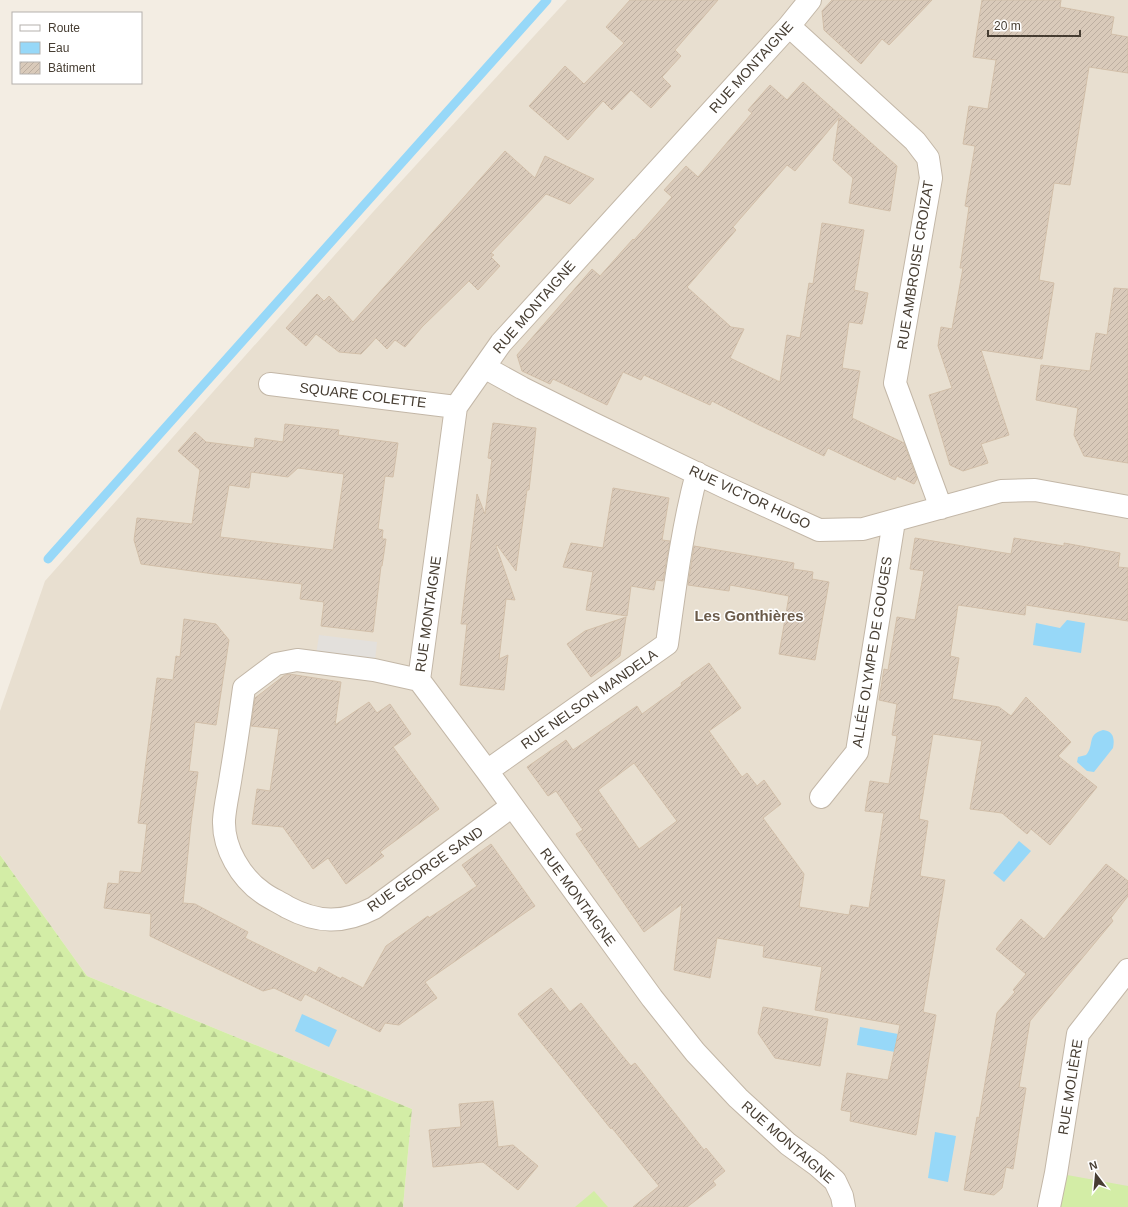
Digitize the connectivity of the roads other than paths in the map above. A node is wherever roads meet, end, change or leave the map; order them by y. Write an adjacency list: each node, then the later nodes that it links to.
1 (810, 0): 2 (street, RUE MONTAIGNE)
2 (789, 26): 3 (street, RUE MONTAIGNE); 8 (street, RUE AMBROISE CROIZAT)
3 (484, 367): 5 (street, RUE MONTAIGNE); 6 (street, RUE VICTOR HUGO)
4 (270, 384): 5 (street, SQUARE COLETTE)
5 (456, 407): 10 (street, RUE MONTAIGNE)
6 (697, 473): 9 (street, RUE VICTOR HUGO); 11 (street, RUE NELSON MANDELA)
7 (1128, 507): 8 (street, RUE VICTOR HUGO)
8 (941, 508): 9 (street, RUE VICTOR HUGO)
9 (894, 521): 12 (street, ALLÉE OLYMPE DE GOUGES)
10 (419, 680): 11 (street, RUE MONTAIGNE); 13 (street, RUE GEORGE SAND)
11 (487, 771): 13 (street, RUE MONTAIGNE)
12 (821, 797)
13 (512, 806): 15 (street, RUE MONTAIGNE)
14 (1128, 970): 16 (street, RUE MOLIÈRE)
15 (844, 1207)
16 (1049, 1207)

